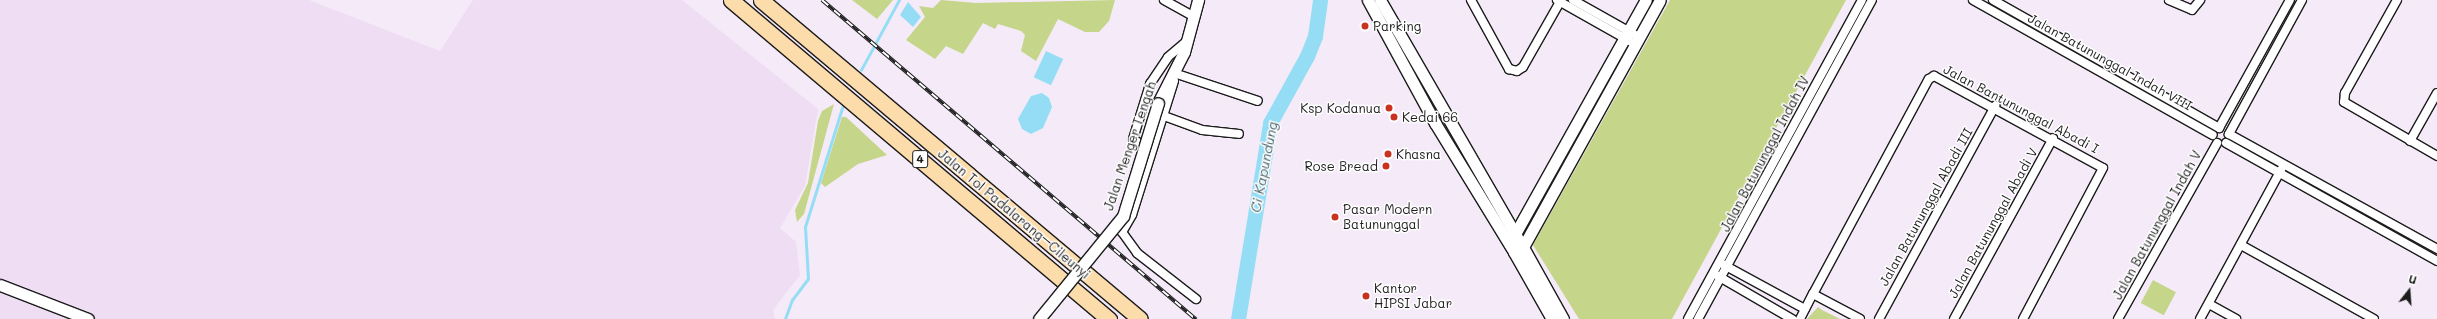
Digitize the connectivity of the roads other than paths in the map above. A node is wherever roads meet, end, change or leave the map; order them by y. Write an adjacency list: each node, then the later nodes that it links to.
1 (730, 0): 60 (highway, Jalan Tol Padalarang–Cileunyi / 4)
2 (761, 0): 61 (highway, Jalan Tol Padalarang–Cileunyi / 4)
3 (1164, 0): 21 (street)
4 (1198, 0): 21 (street, Jalan Menger Tengah)
5 (1368, 0): 46 (street)
6 (1380, 0): 44 (street)
7 (1471, 0): 20 (street)
8 (1573, 0): 22 (street)
9 (1646, 0): 22 (street)
10 (1660, 0): 23 (street)
11 (1862, 0): 49 (street, Jalan Batununggal Indah IV)
12 (1872, 0): 50 (street, Jalan Batununggal Indah IV)
13 (1973, 0): 25 (street, Jalan Batununggal Indah VIII)
14 (1993, 0): 25 (street, Jalan Batununggal Indah VIII)
15 (2169, 0): 16 (street)
16 (2200, 0)
17 (2290, 0): 32 (street)
18 (2302, 0): 34 (street)
19 (2397, 0): 37 (street)
20 (1559, 1): 22 (street)
21 (1195, 17): 24 (street, Jalan Menger Tengah)
22 (1627, 34): 23 (street); 44 (street)
23 (1637, 40): 46 (street)
24 (1188, 41): 26 (street, Jalan Menger Tengah); 40 (street)
25 (2067, 46): 32 (street, Jalan Batununggal Indah VIII); 35 (street, Jalan Batununggal Indah VIII)
26 (1184, 52): 27 (street); 59 (street, Jalan Menger Tengah, bridge)
27 (1177, 74): 29 (street); 31 (street)
28 (2437, 93): 37 (street)
29 (1258, 101)
30 (1995, 106): 36 (street, Jalan Bantununggal Abadi I); 54 (street, Jalan Bantununggal Abadi I); 69 (street, Jalan Batununggal Abadi III)
31 (1164, 116): 33 (street); 40 (street)
32 (2219, 128): 34 (street, Jalan Batununggal Indah VIII); 35 (street)
33 (1239, 134)
34 (2229, 134): 39 (street); 42 (street)
35 (2213, 135): 38 (street)
36 (2052, 138): 70 (street, Jalan Batununggal Abadi V); 71 (street, Jalan Bantununggal Abadi I)
37 (2410, 141): 41 (street)
38 (2217, 143): 39 (street); 72 (street, Jalan Batununggal Indah V)
39 (2226, 143): 43 (street)
40 (1153, 152): 55 (street)
41 (2437, 156)
42 (2284, 165): 43 (street); 47 (street)
43 (2280, 174): 45 (street); 48 (street)
44 (1515, 234): 46 (street)
45 (2241, 245): 56 (street); 75 (street)
46 (1516, 248): 62 (street); 63 (street)
47 (2437, 249)
48 (2437, 261)
49 (1720, 263): 50 (street); 51 (street, Jalan Batununggal Indah IV)
50 (1728, 267): 52 (street, Jalan Batununggal Indah IV); 57 (street)
51 (1714, 273): 52 (street); 64 (street, Jalan Batununggal Indah IV)
52 (1722, 278): 65 (street, Jalan Batununggal Indah IV); 66 (street)
53 (0, 286): 58 (street)
54 (1813, 294): 57 (street); 68 (street)
55 (1196, 299)
56 (2209, 304): 73 (street); 74 (street)
57 (1805, 309): 67 (street)
58 (88, 319)
59 (1039, 319)
60 (1109, 319)
61 (1140, 319)
62 (1552, 319)
63 (1563, 319)
64 (1688, 319)
65 (1698, 319)
66 (1792, 319)
67 (1800, 319)
68 (1860, 319)
69 (1879, 319)
70 (1954, 319)
71 (2023, 319)
72 (2118, 319)
73 (2200, 319)
74 (2236, 319)
75 (2374, 319)

